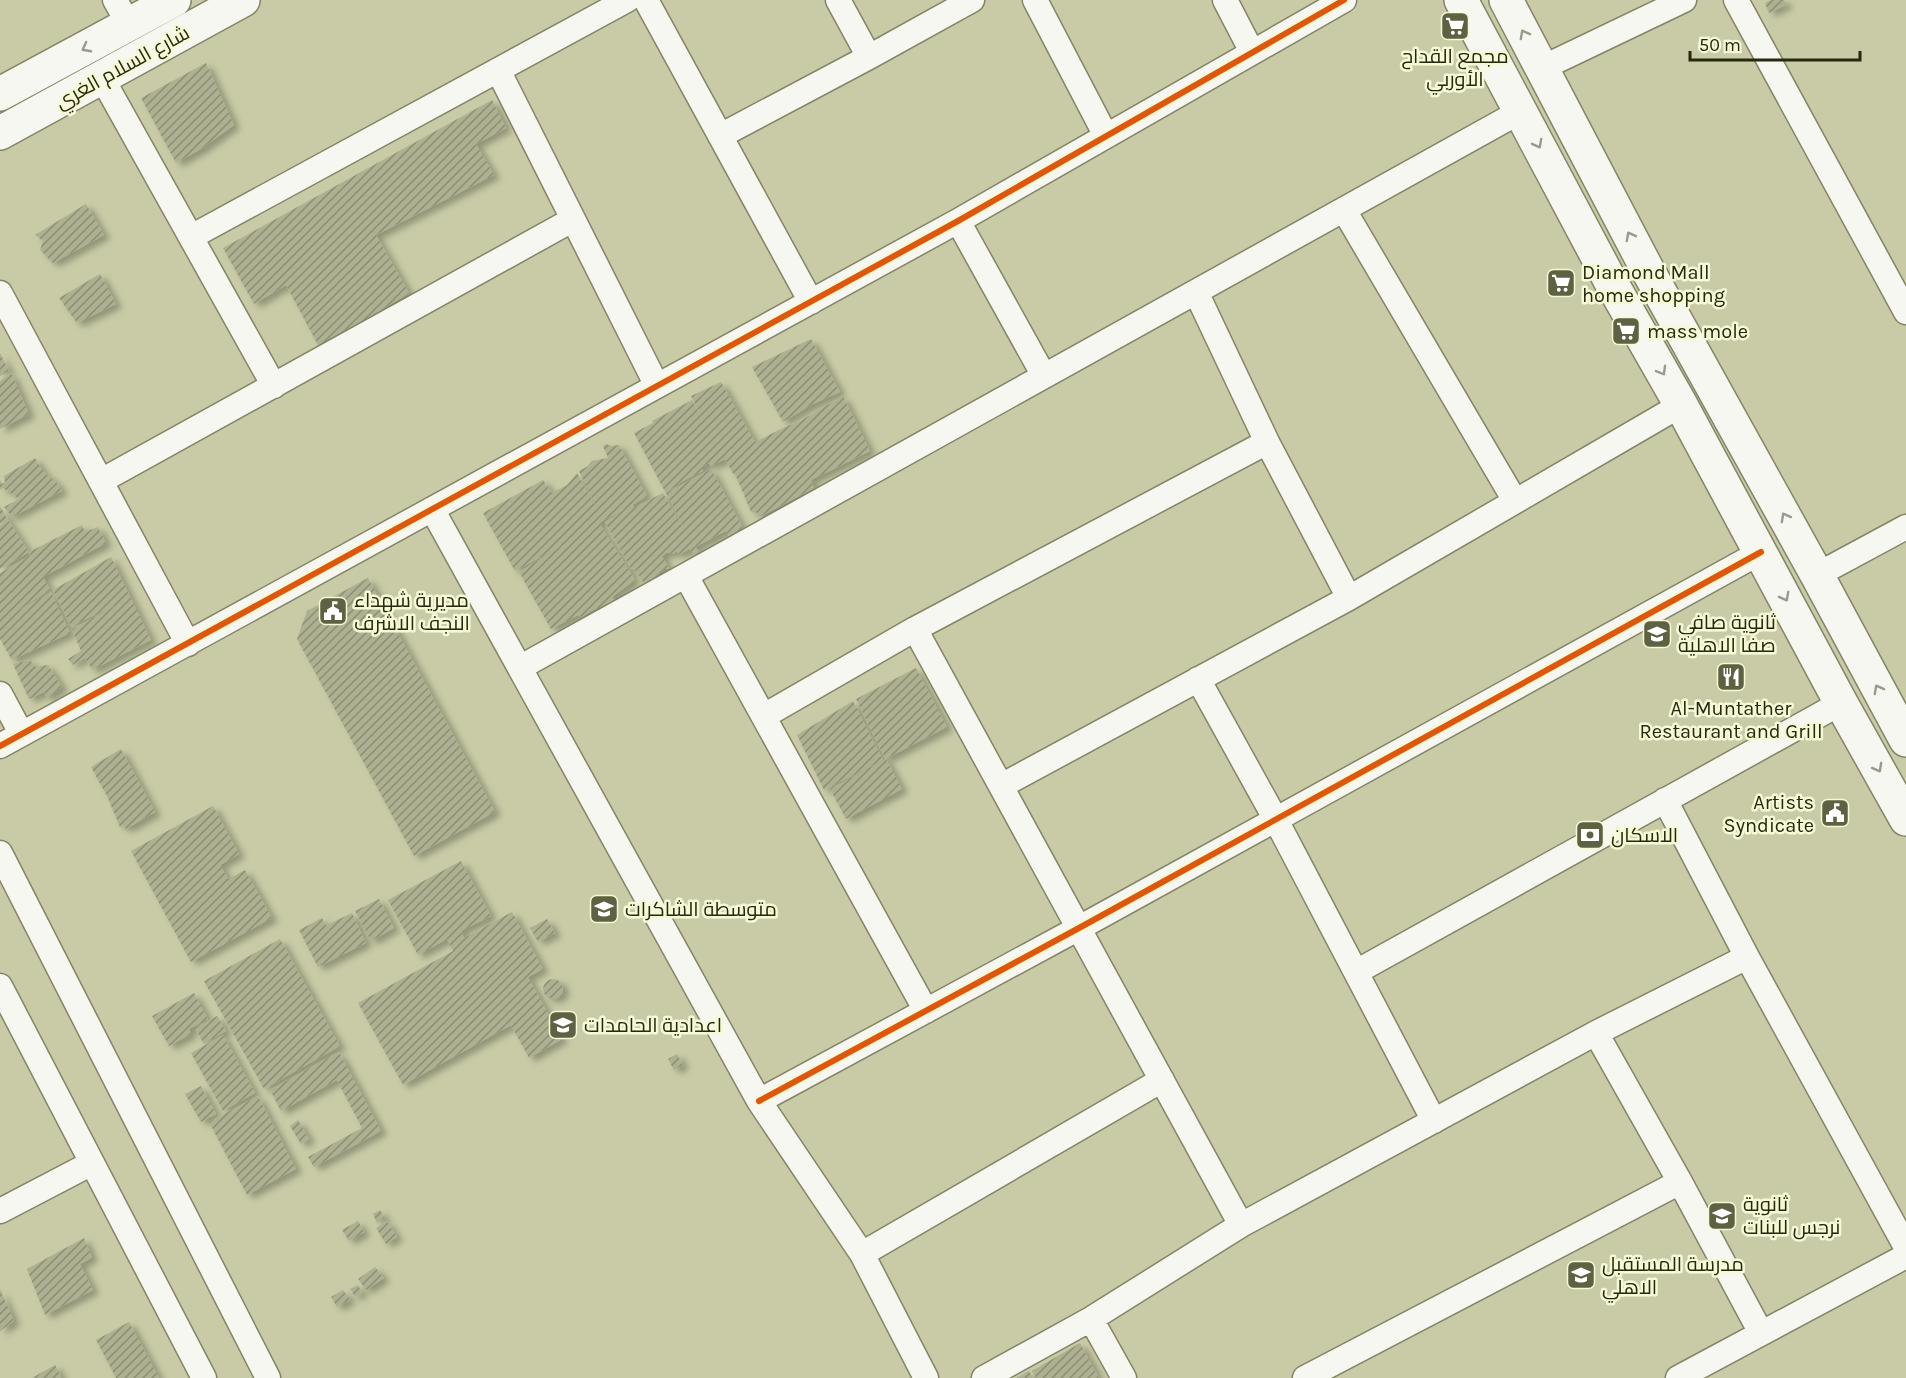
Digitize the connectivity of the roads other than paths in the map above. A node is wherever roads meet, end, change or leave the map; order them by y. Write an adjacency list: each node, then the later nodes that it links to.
1 (174, 0): 14 (street, شارع السلام الغري)
2 (243, 0): 19 (street, شارع السلام الغري)
3 (627, 0): 18 (street)
4 (646, 0): 23 (street)
5 (838, 0): 16 (street)
6 (972, 0): 16 (street)
7 (1035, 0): 24 (street)
8 (1225, 0): 15 (street)
9 (1344, 0): 15 (street)
10 (1461, 0): 21 (street)
11 (1506, 0): 17 (street, one-way to 11)
12 (1684, 0): 17 (street)
13 (1736, 0): 34 (street)
14 (122, 13): 20 (street, شارع السلام الغري, one-way to 20)
15 (1252, 52): 24 (street)
16 (869, 57): 23 (street)
17 (1542, 68): 29 (street, one-way to 17)
18 (498, 70): 26 (street); 28 (street)
19 (102, 78): 22 (street, شارع السلام الغري); 28 (street)
20 (0, 94)
21 (1521, 111): 25 (street); 30 (street, one-way to 30)
22 (0, 133)
23 (720, 136): 33 (street)
24 (1106, 136): 27 (street)
25 (1344, 210): 31 (street); 41 (street)
26 (572, 220): 36 (street); 37 (street)
27 (958, 221): 33 (street); 35 (street)
28 (191, 237): 36 (street)
29 (1646, 267): 30 (street); 45 (street, one-way to 29)
30 (1612, 284): 38 (street, one-way to 38)
31 (1196, 292): 35 (street); 39 (street)
32 (0, 293): 40 (street)
33 (811, 302): 37 (street)
34 (1904, 305)
35 (1044, 376): 46 (street)
36 (274, 386): 40 (street)
37 (657, 386): 42 (street)
38 (1681, 405): 41 (street); 44 (street)
39 (1267, 442): 47 (street); 48 (street)
40 (100, 481): 49 (street)
41 (1515, 501): 47 (street)
42 (432, 509): 49 (street); 50 (street)
43 (1906, 527): 45 (street)
44 (1761, 552): 53 (street, one-way to 53); 61 (street)
45 (1818, 575): 56 (street, one-way to 45)
46 (686, 576): 50 (street); 54 (street)
47 (1349, 598): 51 (street)
48 (915, 629): 54 (street); 58 (street)
49 (188, 644): 55 (street)
50 (521, 667): 70 (street)
51 (1198, 679): 58 (street); 61 (street)
52 (0, 694): 55 (street)
53 (1841, 703): 59 (street); 60 (street, one-way to 60)
54 (764, 716): 67 (street)
55 (21, 733): 57 (street)
56 (1906, 740)
57 (0, 746)
58 (1001, 786): 63 (street)
59 (1665, 800): 64 (street); 65 (street)
60 (1906, 819)
61 (1276, 820): 63 (street); 65 (street)
62 (0, 853): 82 (street)
63 (1079, 928): 67 (street); 69 (street)
64 (1747, 957): 68 (street); 76 (street)
65 (1356, 972): 71 (street)
66 (0, 986): 72 (street)
67 (926, 1011): 70 (street)
68 (1596, 1033): 71 (street); 73 (street)
69 (1162, 1080): 75 (street); 77 (street)
70 (759, 1101): 77 (street)
71 (1434, 1120): 75 (street)
72 (92, 1163): 74 (street); 81 (street)
73 (1680, 1182): 80 (street); 86 (street)
74 (0, 1211)
75 (1241, 1225): 79 (street)
76 (1906, 1247)
77 (862, 1254): 83 (street)
78 (1906, 1256): 80 (street)
79 (1091, 1319): 84 (street); 85 (street)
80 (1761, 1333): 87 (street)
81 (204, 1378)
82 (268, 1378)
83 (926, 1378)
84 (984, 1378)
85 (1124, 1378)
86 (1305, 1378)
87 (1678, 1378)

